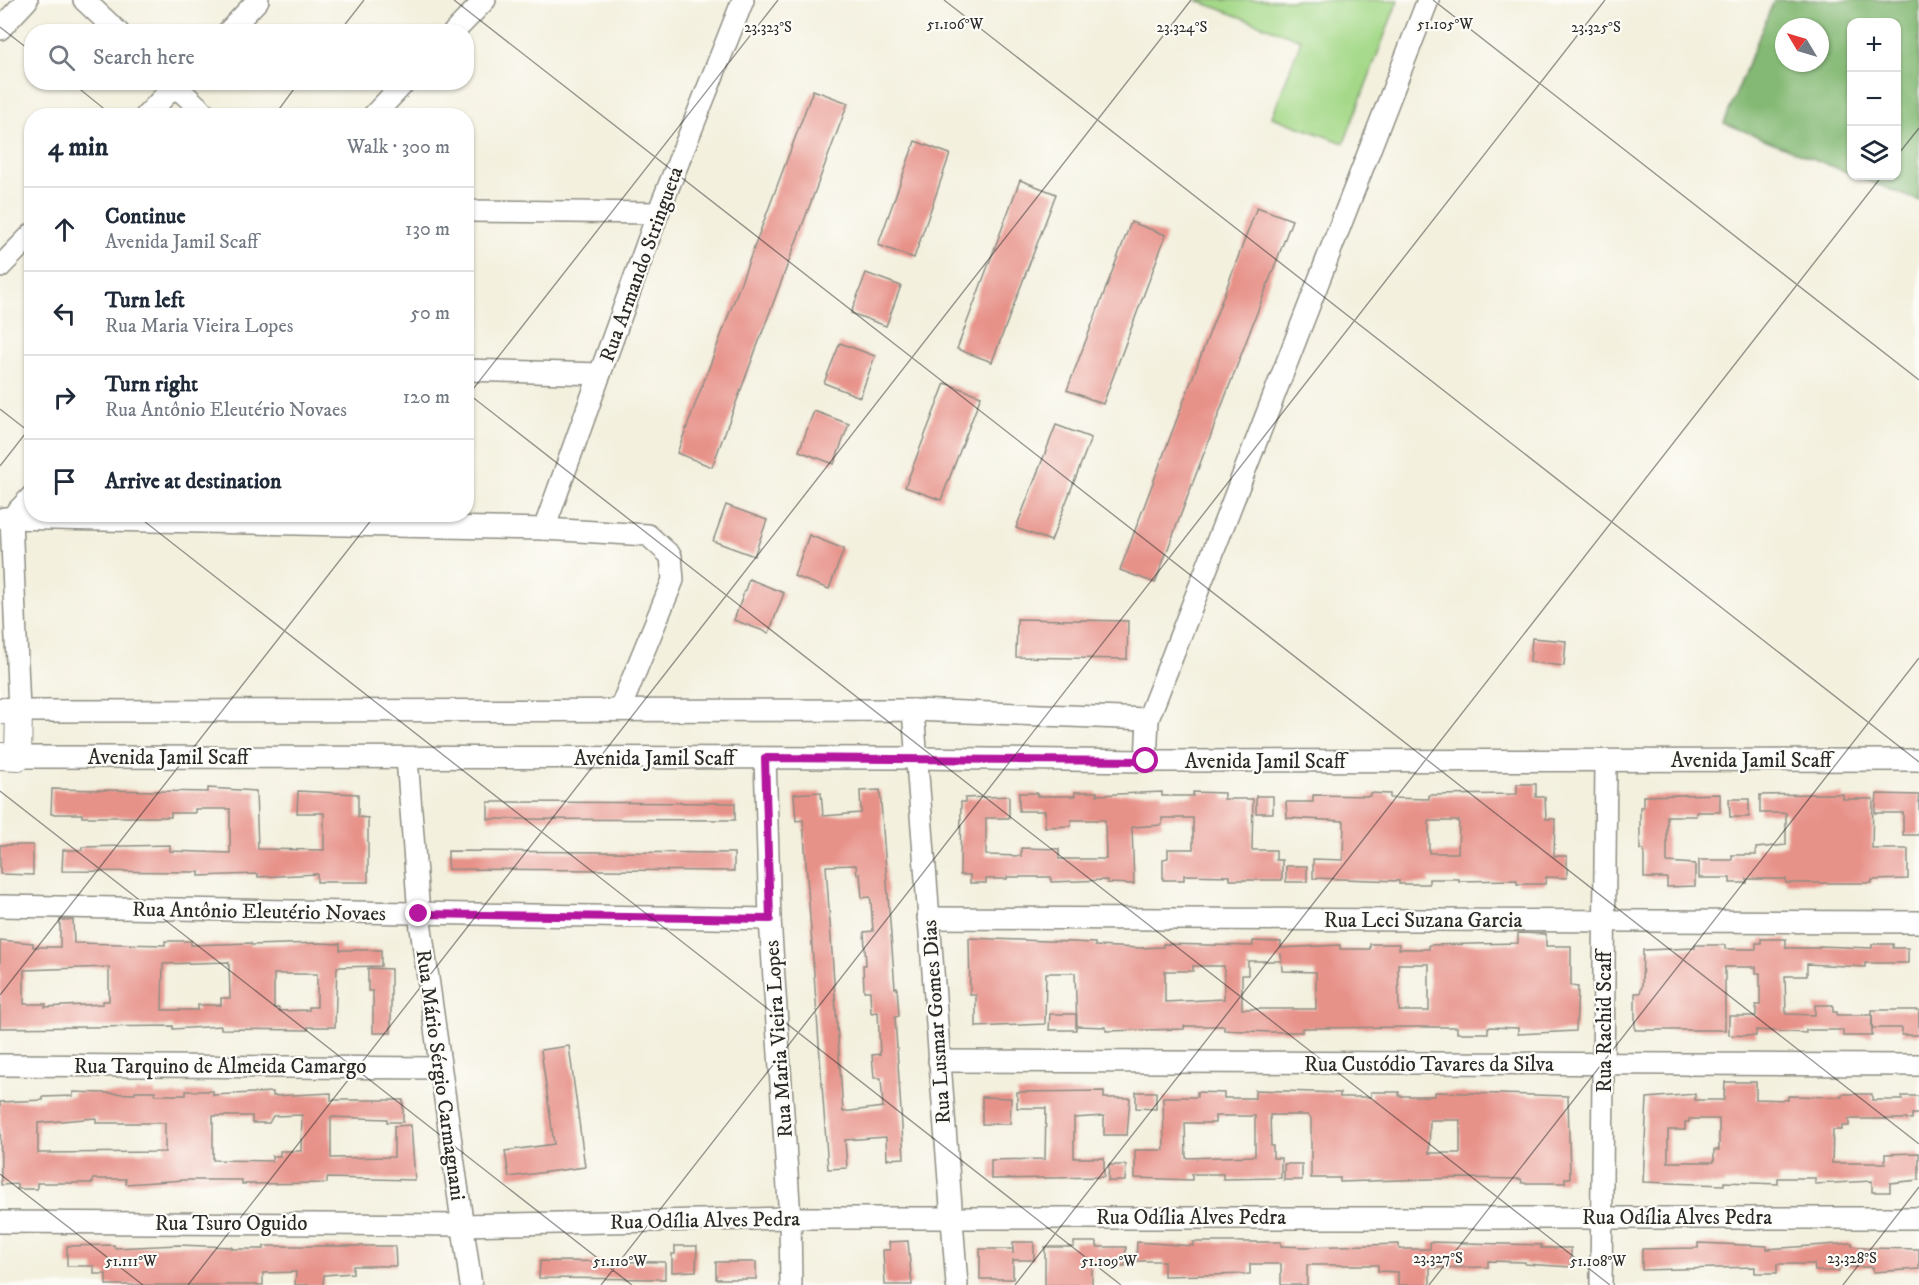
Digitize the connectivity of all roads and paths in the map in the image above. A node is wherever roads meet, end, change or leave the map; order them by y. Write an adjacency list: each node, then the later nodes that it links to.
1 (27, 0): 10 (street)
2 (84, 0): 7 (street)
3 (258, 0): 8 (street)
4 (485, 0): 9 (street)
5 (743, 0): 18 (street, Rua Armando Stringueta)
6 (1428, 0): 31 (street)
7 (110, 24)
8 (236, 24)
9 (462, 24)
10 (0, 29)
11 (170, 90): 14 (street)
12 (181, 90): 15 (street)
13 (397, 90): 16 (street)
14 (153, 108)
15 (200, 108)
16 (381, 108)
17 (474, 211): 18 (street)
18 (658, 213): 22 (street, Rua Armando Stringueta)
19 (24, 242): 20 (street)
20 (0, 267)
21 (474, 370): 22 (street)
22 (600, 375): 27 (street, Rua Armando Stringueta)
23 (24, 503): 24 (street)
24 (5, 518): 25 (street); 30 (street)
25 (24, 518)
26 (201, 522): 27 (street)
27 (544, 529): 28 (street)
28 (620, 709): 29 (street); 30 (street)
29 (913, 710): 31 (street); 35 (street, Rua Lusmar Gomes Dias)
30 (9, 711): 32 (street)
31 (1148, 718): 38 (street)
32 (9, 756): 33 (street, Avenida Jamil Scaff)
33 (407, 758): 34 (street, Avenida Jamil Scaff); 40 (street, Rua Mário Sérgio Carmagnani)
34 (765, 758): 35 (street, Avenida Jamil Scaff); 42 (street, Rua Maria Vieira Lopes)
35 (915, 758): 38 (street, Avenida Jamil Scaff); 41 (street, Rua Lusmar Gomes Dias)
36 (1606, 760): 37 (street, Avenida Jamil Scaff); 38 (street, Avenida Jamil Scaff); 43 (street, Rua Rachid Scaff)
37 (1919, 760)
38 (1146, 761)
39 (0, 906): 40 (street, Rua Antônio Eleutério Novaes)
40 (419, 914): 42 (street, Rua Antônio Eleutério Novaes); 49 (street, Rua Mário Sérgio Carmagnani)
41 (928, 918): 43 (street, Rua Leci Suzana Garcia); 45 (street, Rua Lusmar Gomes Dias)
42 (770, 919): 52 (street, Rua Maria Vieira Lopes)
43 (1605, 921): 44 (street, Rua Leci Suzana Garcia); 47 (street, Rua Rachid Scaff)
44 (1919, 922)
45 (939, 1061): 47 (street, Rua Custódio Tavares da Silva); 50 (street, Rua Lusmar Gomes Dias)
46 (0, 1065): 49 (street, Rua Tarquino de Almeida Camargo)
47 (1603, 1065): 48 (street, Rua Custódio Tavares da Silva); 51 (street, Rua Rachid Scaff)
48 (1919, 1065)
49 (440, 1068): 55 (street, Rua Mário Sérgio Carmagnani)
50 (951, 1217): 51 (street, Rua Odília Alves Pedra); 52 (street, Rua Odília Alves Pedra); 58 (street, Rua Lusmar Gomes Dias)
51 (1602, 1217): 53 (street, Rua Odília Alves Pedra); 59 (street, Rua Rachid Scaff)
52 (790, 1218): 55 (street, Rua Odília Alves Pedra); 57 (street, Rua Maria Vieira Lopes)
53 (1919, 1218)
54 (0, 1222): 55 (street, Rua Tsuro Oguido)
55 (462, 1225): 56 (street, Rua Mário Sérgio Carmagnani)
56 (471, 1285)
57 (791, 1285)
58 (957, 1285)
59 (1601, 1285)

